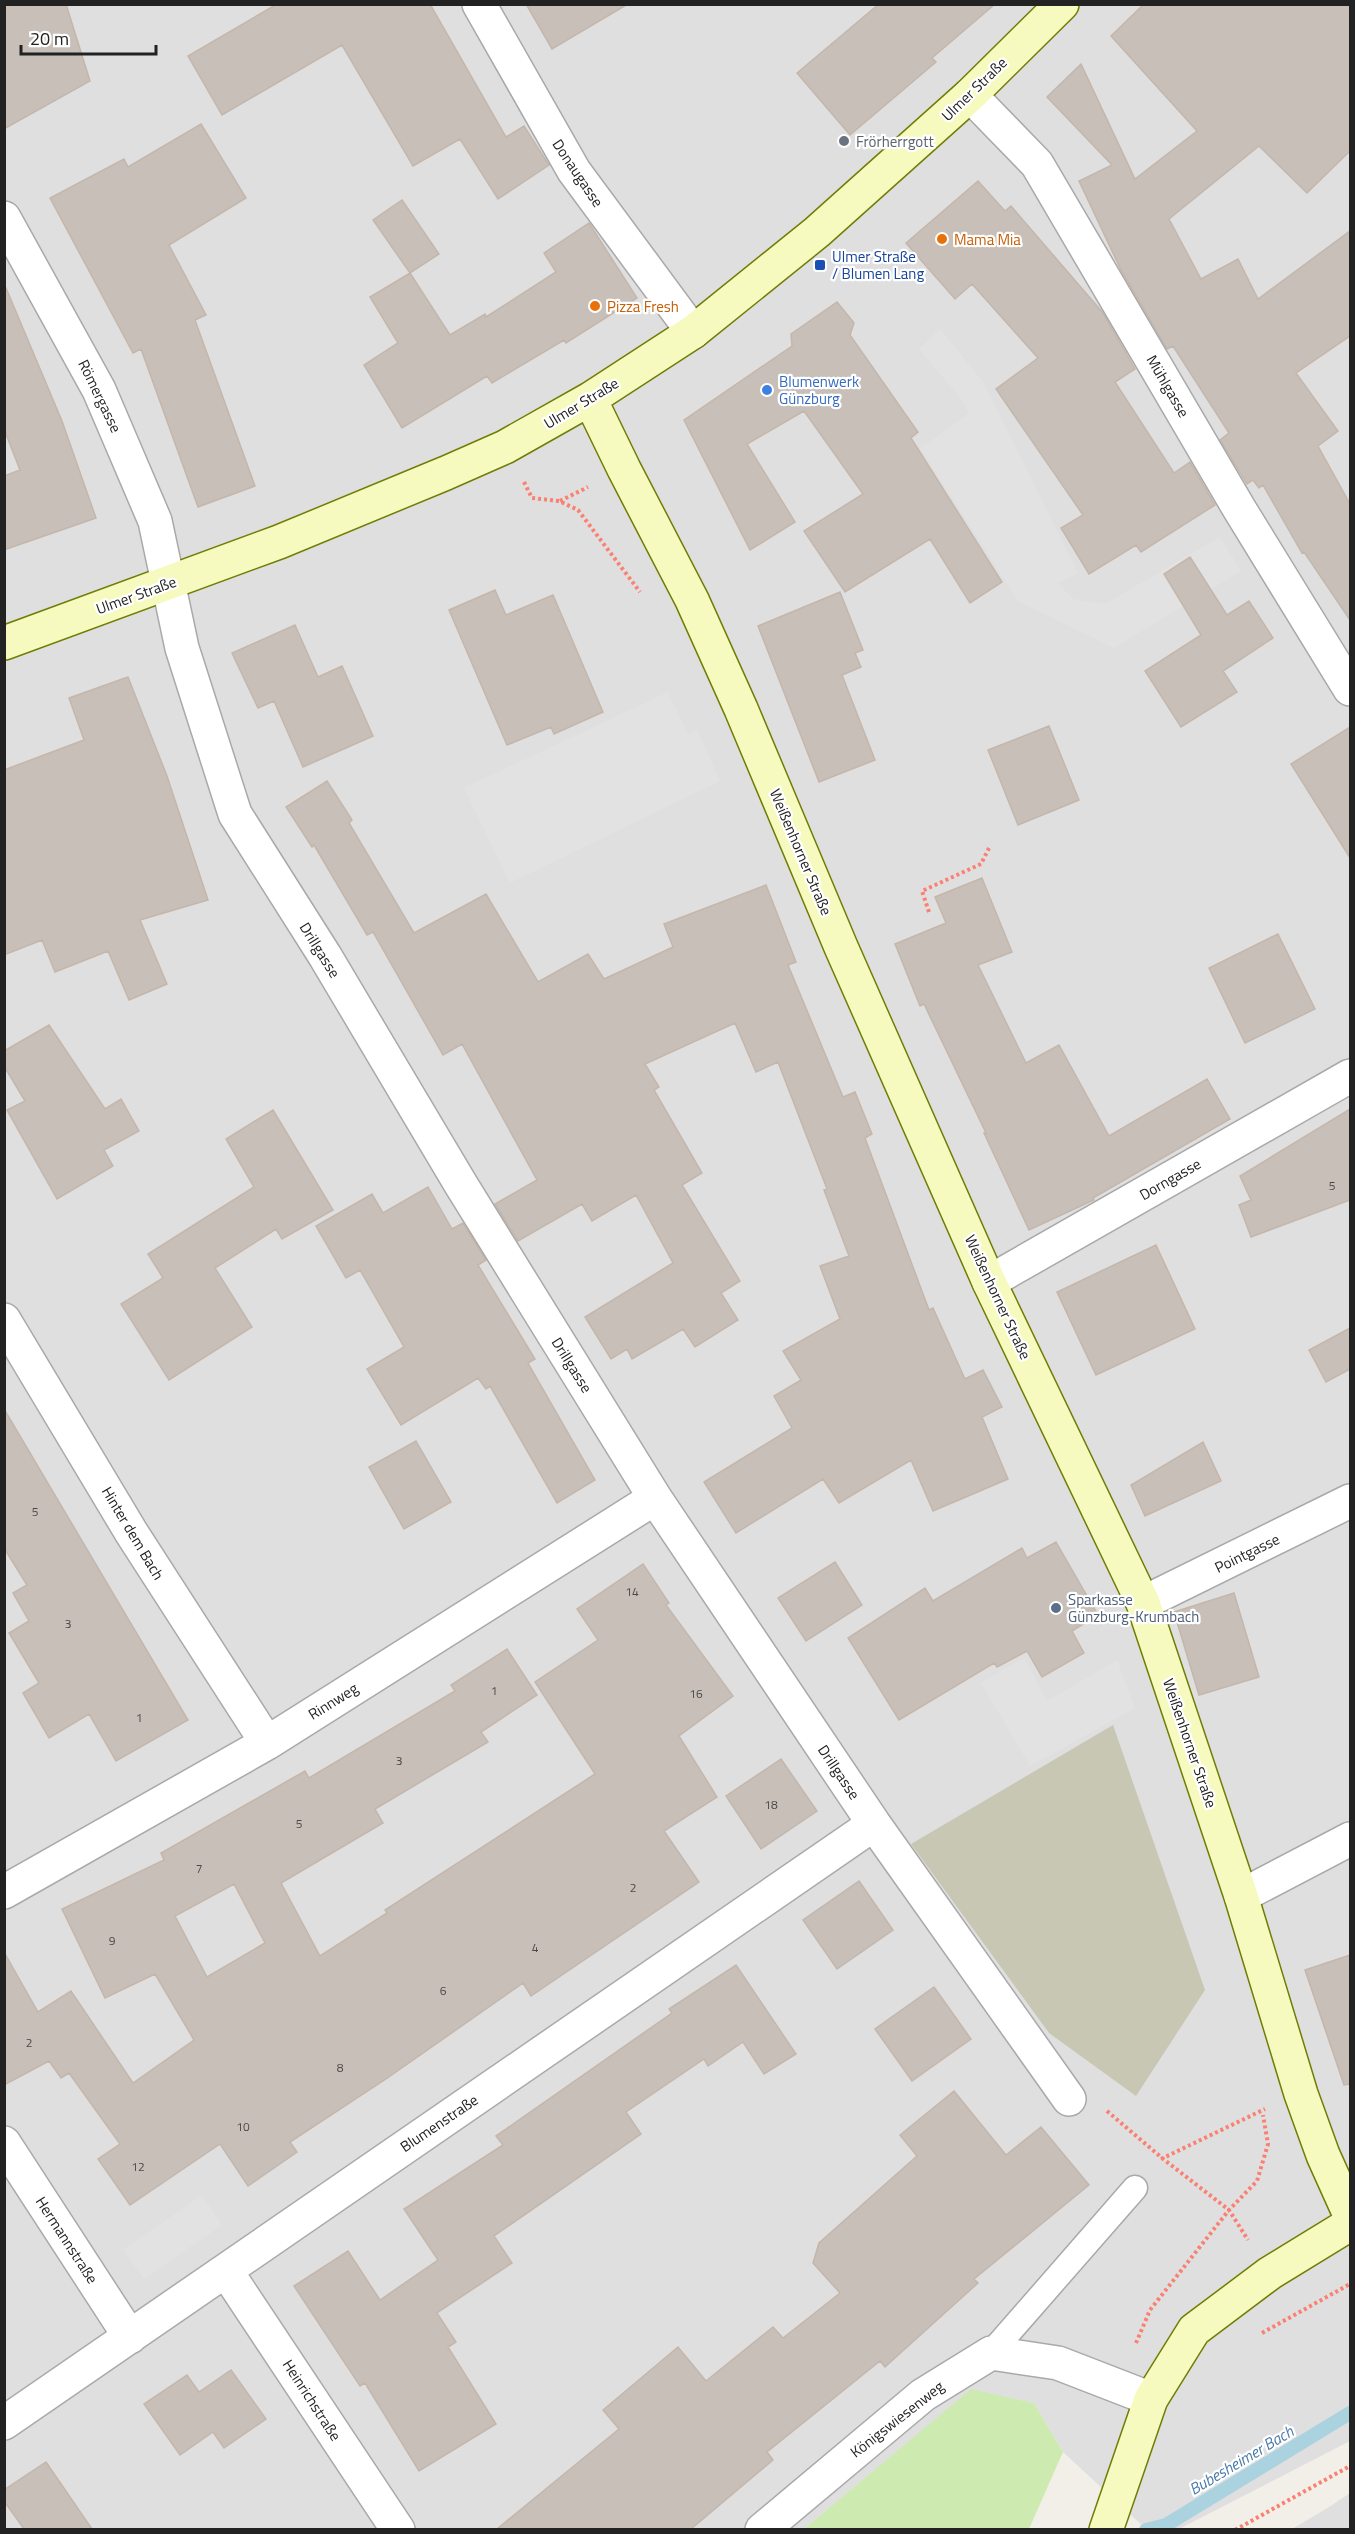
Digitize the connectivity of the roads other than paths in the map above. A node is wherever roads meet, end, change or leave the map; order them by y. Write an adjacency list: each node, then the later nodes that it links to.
1 (479, 4): 5 (street, Donaugasse)
2 (1062, 4): 3 (main road, Ulmer Straße)
3 (970, 95): 5 (main road, Ulmer Straße); 9 (street, Mühlgasse)
4 (4, 218): 7 (street, Römergasse)
5 (693, 332): 6 (main road, Ulmer Straße)
6 (590, 399): 7 (main road, Ulmer Straße); 11 (main road, Weißenhorner Straße)
7 (167, 585): 8 (main road, Ulmer Straße); 13 (street, Drillgasse)
8 (4, 643)
9 (1350, 689)
10 (1350, 1076): 11 (street, Dorngasse)
11 (989, 1282): 15 (main road, Weißenhorner Straße)
12 (4, 1320): 16 (street, Hinter dem Bach)
13 (655, 1498): 16 (street, Rinnweg); 17 (street, Drillgasse)
14 (1350, 1502): 15 (street, Pointgasse)
15 (1143, 1603): 20 (main road, Weißenhorner Straße)
16 (267, 1743): 19 (street, Rinnweg)
17 (873, 1824): 21 (street, Drillgasse); 26 (street, Blumenstraße)
18 (1350, 1839): 20 (street)
19 (4, 1892)
20 (1241, 1896): 24 (main road, Weißenhorner Straße)
21 (1069, 2099)
22 (4, 2143): 27 (street, Hermannstraße)
23 (1135, 2188): 28 (lane)
24 (1350, 2215)
25 (1350, 2224): 29 (main road)
26 (226, 2271): 27 (street, Blumenstraße); 31 (street, Heinrichstraße)
27 (130, 2337): 30 (street, Blumenstraße)
28 (991, 2353): 29 (street); 32 (street, Königswiesenweg)
29 (1151, 2399): 33 (main road)
30 (4, 2423)
31 (398, 2529)
32 (762, 2529)
33 (1106, 2529)

